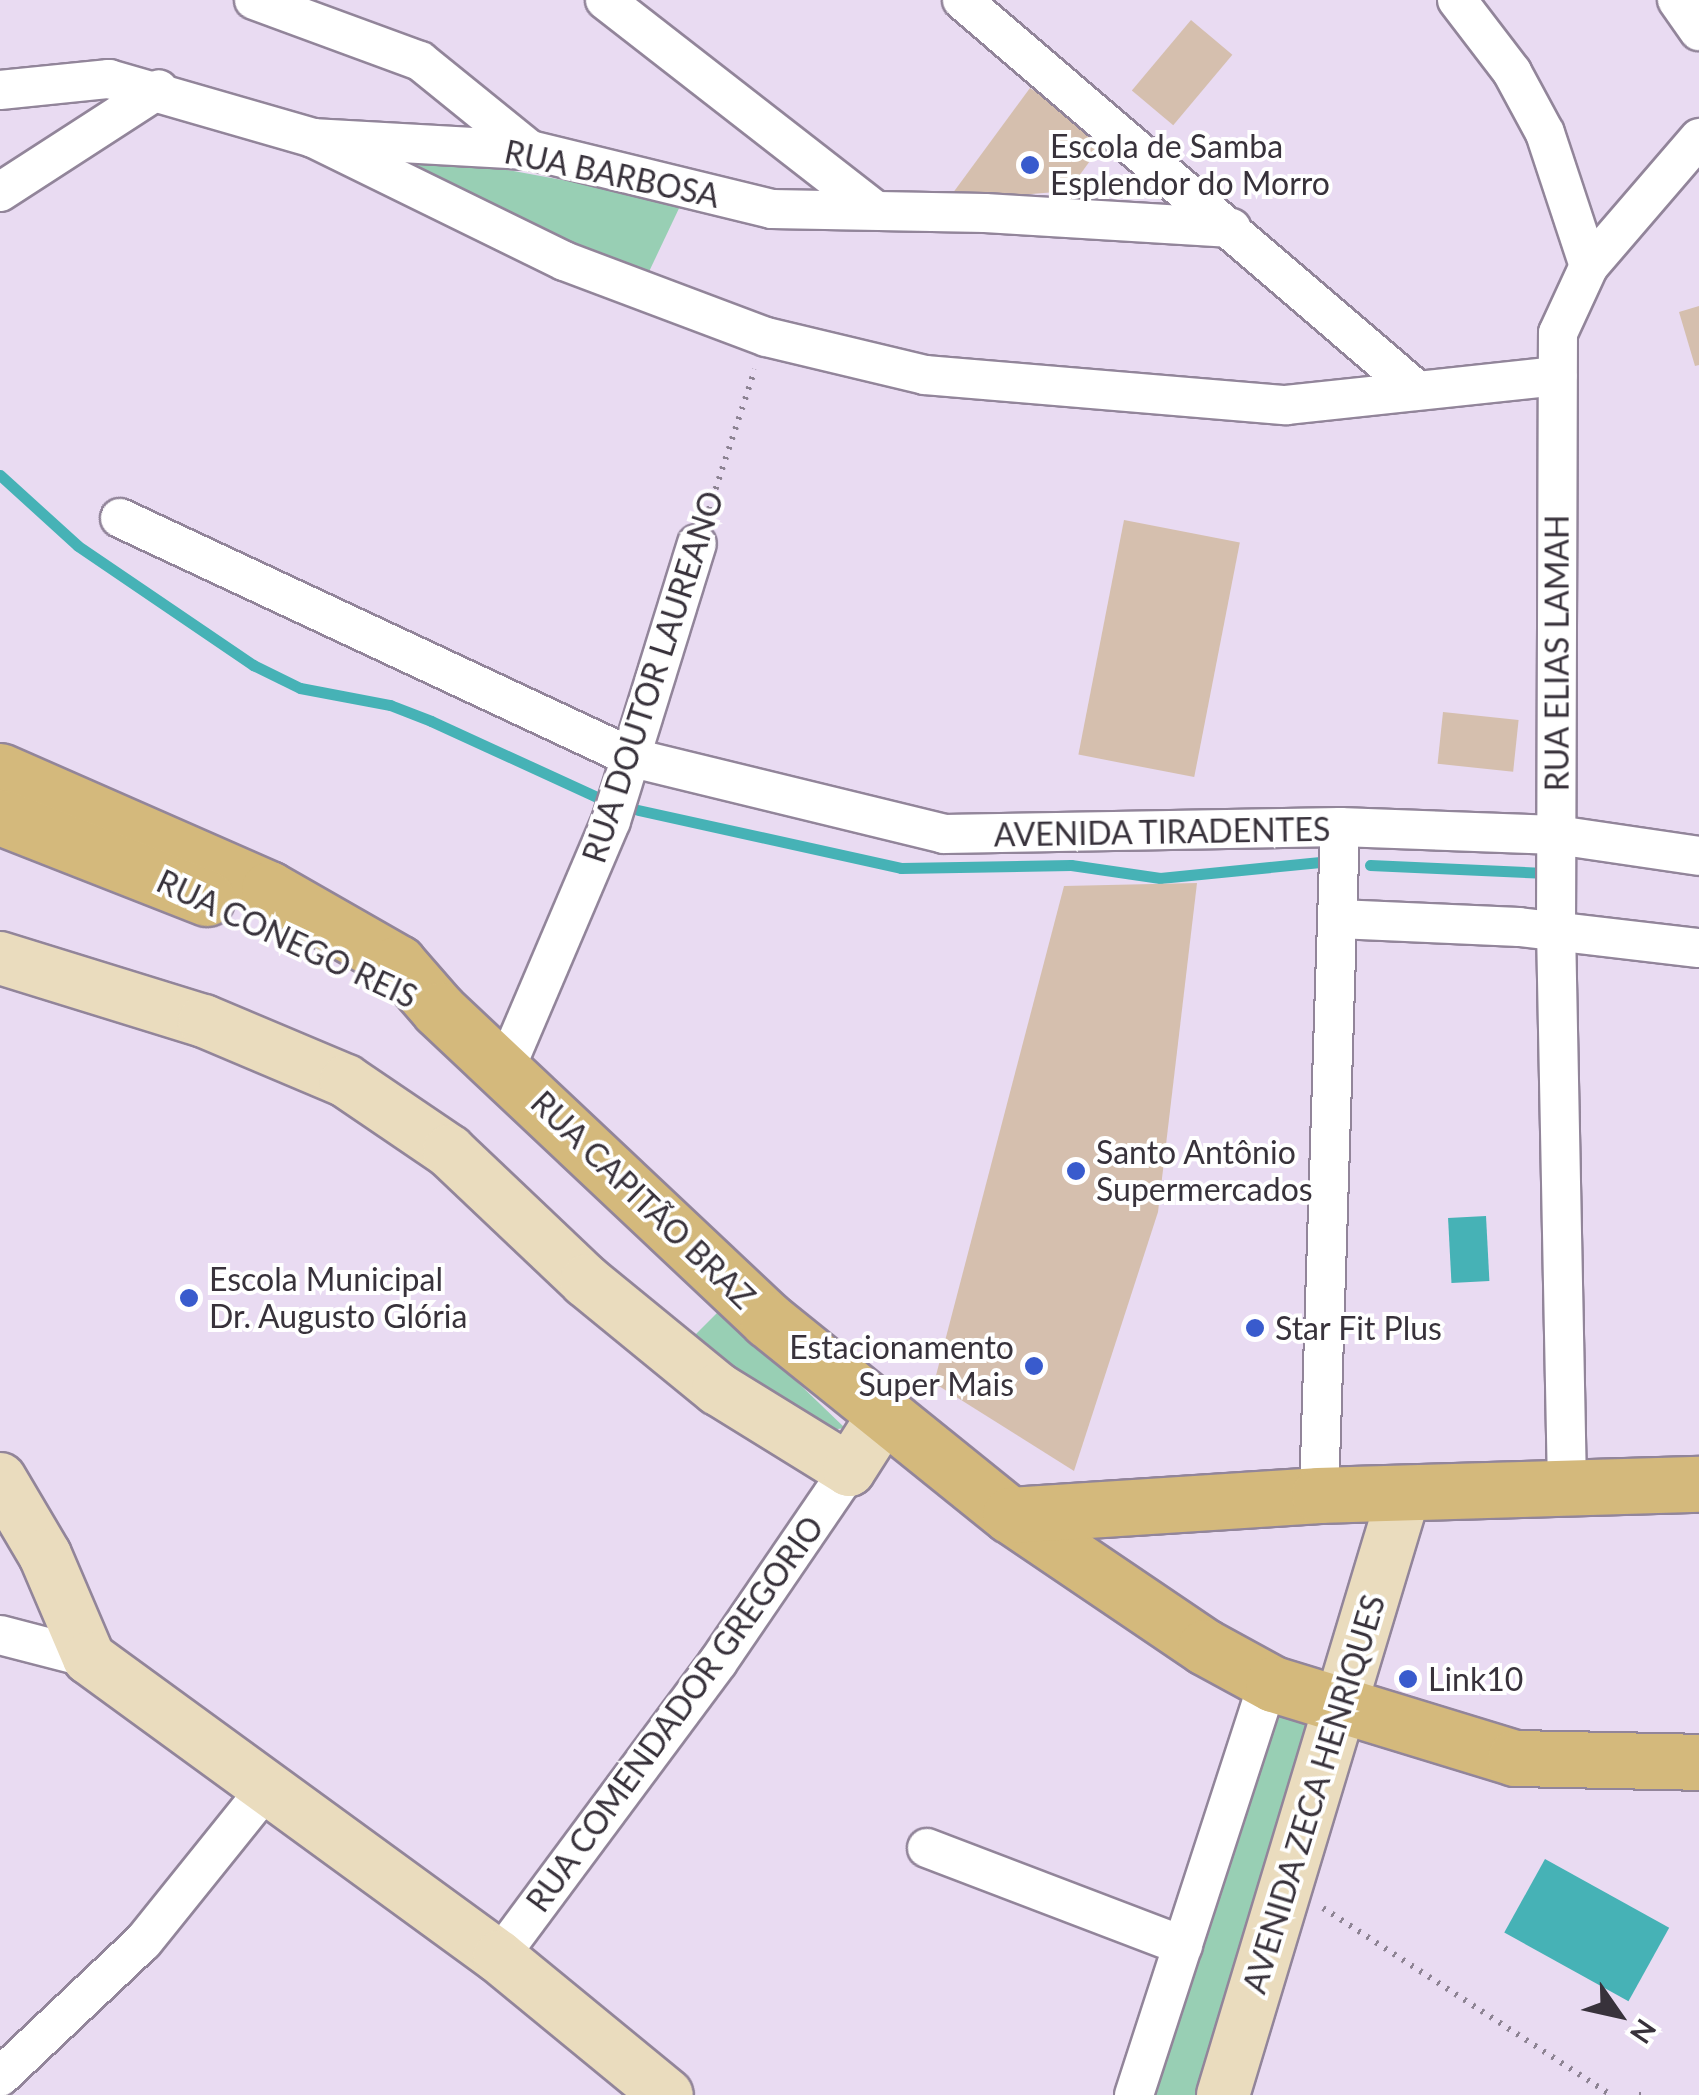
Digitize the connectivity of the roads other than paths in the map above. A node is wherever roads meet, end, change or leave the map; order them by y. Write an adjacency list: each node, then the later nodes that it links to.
1 (605, 0): 13 (street)
2 (962, 0): 14 (street)
3 (1457, 0): 15 (street)
4 (1677, 0): 6 (street)
5 (257, 1): 11 (street)
6 (1699, 30)
7 (159, 89): 8 (street, RUA BARBOSA); 9 (street, RUA BARBOSA); 12 (street)
8 (0, 90)
9 (313, 138): 11 (street, RUA BARBOSA); 17 (street)
10 (1699, 138): 15 (street, RUA ELIAS LAMAH)
11 (530, 150): 13 (street, RUA BARBOSA)
12 (0, 192)
13 (873, 209): 14 (street, RUA BARBOSA)
14 (1232, 228): 17 (street)
15 (1589, 266): 16 (street, RUA ELIAS LAMAH)
16 (1557, 376): 17 (street); 24 (street, RUA ELIAS LAMAH)
17 (1413, 388)
18 (120, 518): 20 (street, AVENIDA TIRADENTES)
19 (697, 544): 20 (street, RUA DOUTOR LAUREANO)
20 (633, 758): 23 (street, AVENIDA TIRADENTES); 31 (street, RUA DOUTOR LAUREANO)
21 (0, 771): 30 (main road, RUA CONEGO REIS)
22 (0, 818): 30 (main road, RUA CONEGO REIS)
23 (1340, 826): 24 (street, AVENIDA TIRADENTES); 26 (street)
24 (1557, 835): 25 (street, AVENIDA TIRADENTES); 27 (street, RUA ELIAS LAMAH)
25 (1699, 856)
26 (1338, 919): 27 (street); 38 (street)
27 (1556, 930): 28 (street); 36 (street, RUA ELIAS LAMAH)
28 (1699, 948)
29 (0, 958): 33 (street)
30 (439, 1010): 31 (main road, RUA CAPITÃO BRAZ)
31 (506, 1068): 32 (main road, RUA CAPITÃO BRAZ)
32 (884, 1415): 33 (street); 39 (main road, RUA CAPITÃO BRAZ)
33 (849, 1470): 48 (street, RUA COMENDADOR GREGORIO)
34 (0, 1478): 41 (street)
35 (1699, 1484): 36 (main road)
36 (1567, 1486): 37 (main road)
37 (1404, 1494): 38 (main road); 43 (street, AVENIDA ZECA HENRIQUES)
38 (1319, 1495): 39 (main road)
39 (1010, 1515): 42 (main road, RUA CAPITÃO BRAZ)
40 (0, 1635): 41 (street)
41 (89, 1658): 45 (street)
42 (1268, 1682): 43 (main road, RUA CAPITÃO BRAZ); 47 (street)
43 (1341, 1707): 44 (main road, RUA CAPITÃO BRAZ); 52 (street, AVENIDA ZECA HENRIQUES)
44 (1699, 1762)
45 (266, 1789): 48 (street); 49 (street)
46 (927, 1848): 47 (street)
47 (1183, 1946): 51 (street)
48 (499, 1957): 50 (street)
49 (0, 2077)
50 (667, 2095)
51 (1134, 2095)
52 (1223, 2095)

